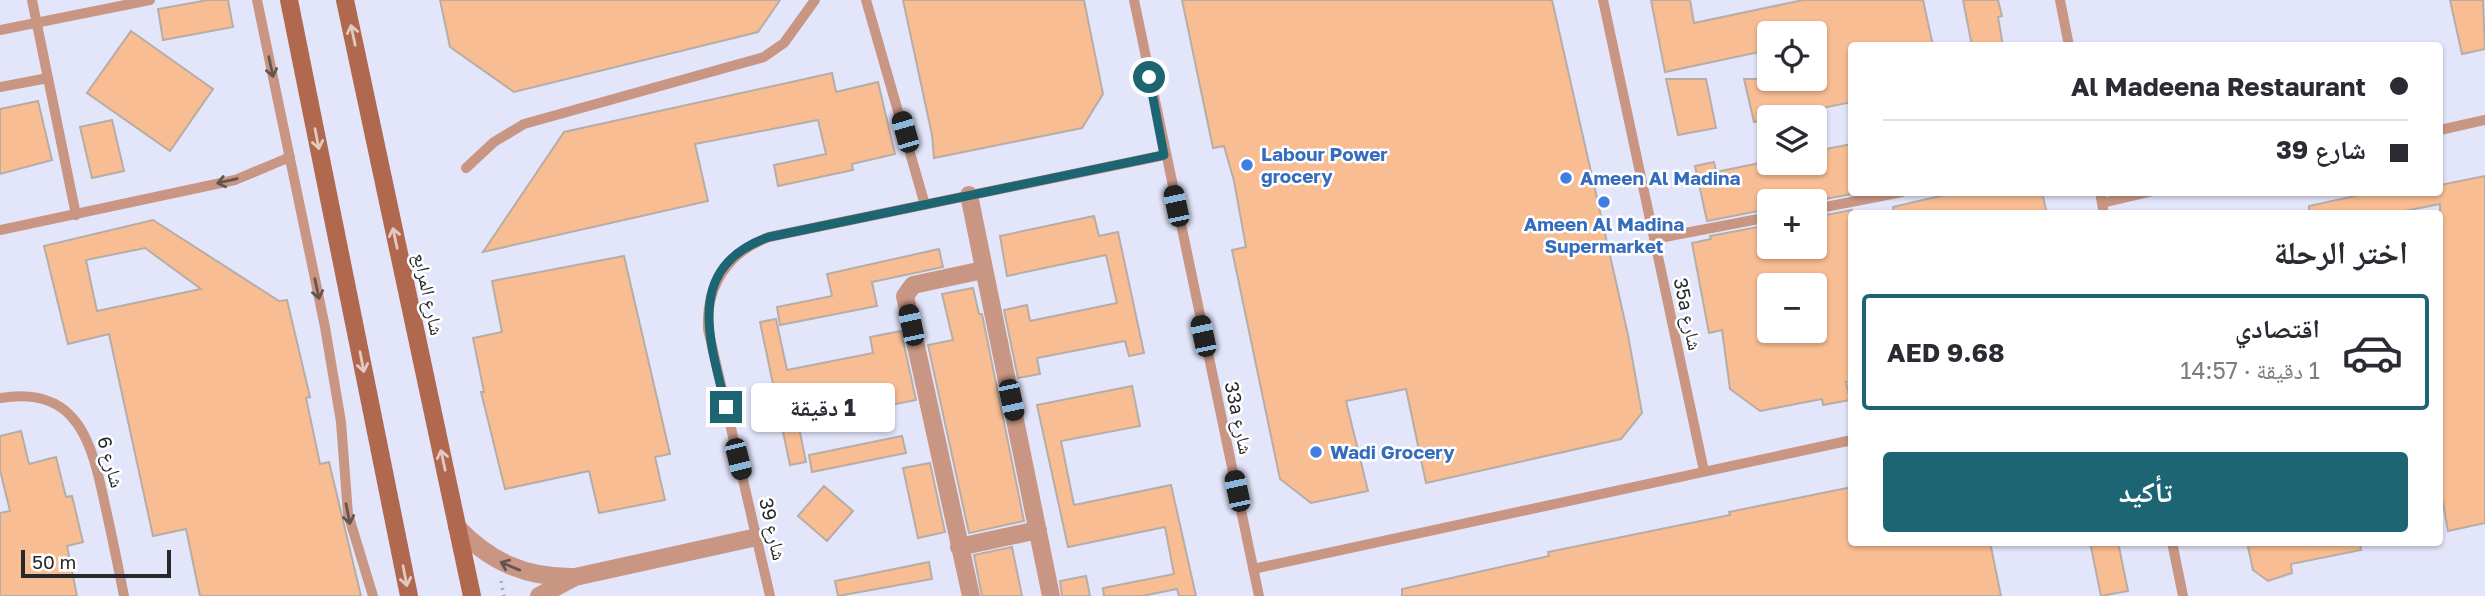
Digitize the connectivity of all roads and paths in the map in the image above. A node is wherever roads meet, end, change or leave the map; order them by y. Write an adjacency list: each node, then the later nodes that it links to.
1 (32, 0): 11 (lane)
2 (150, 0): 11 (lane)
3 (257, 0): 19 (lane, one-way to 19)
4 (289, 0): 44 (main road, one-way to 44)
5 (345, 0): 35 (main road, شارع المرابع, one-way to 5)
6 (815, 0): 20 (lane)
7 (866, 0): 25 (lane)
8 (1134, 0): 18 (lane, 33a شارع)
9 (1602, 0): 30 (lane, 35a شارع)
10 (2060, 0): 13 (lane)
11 (36, 23): 12 (lane); 14 (lane)
12 (0, 30)
13 (2068, 42)
14 (48, 78): 15 (lane); 27 (lane)
15 (0, 88)
16 (2485, 120): 17 (lane)
17 (2443, 129)
18 (1164, 155): 21 (lane); 40 (lane, 33a شارع)
19 (290, 158): 27 (lane, one-way to 27); 43 (lane, one-way to 43)
20 (466, 168)
21 (969, 195): 25 (lane); 31 (street)
22 (1882, 196): 26 (lane)
23 (2132, 196): 24 (lane)
24 (2102, 203)
25 (925, 205): 37 (lane, شارع 39)
26 (1827, 207)
27 (76, 215): 29 (lane)
28 (1757, 219): 30 (lane)
29 (0, 230)
30 (1654, 239): 34 (lane, 35a شارع)
31 (984, 270): 36 (street); 39 (street)
32 (0, 398): 42 (lane, شارع 6)
33 (1848, 441): 34 (lane)
34 (1704, 471): 40 (lane)
35 (457, 527): 41 (street, one-way to 35); 45 (main road, شارع المرابع)
36 (1038, 530): 39 (street); 49 (street)
37 (757, 537): 41 (street); 47 (lane, شارع 39)
38 (2173, 546): 51 (lane)
39 (959, 547): 48 (street)
40 (1254, 569): 50 (lane, 33a شارع)
41 (575, 577): 46 (street)
42 (124, 596)
43 (373, 596)
44 (409, 596)
45 (472, 596)
46 (539, 596)
47 (769, 596)
48 (971, 596)
49 (1051, 596)
50 (1259, 596)
51 (2183, 596)

